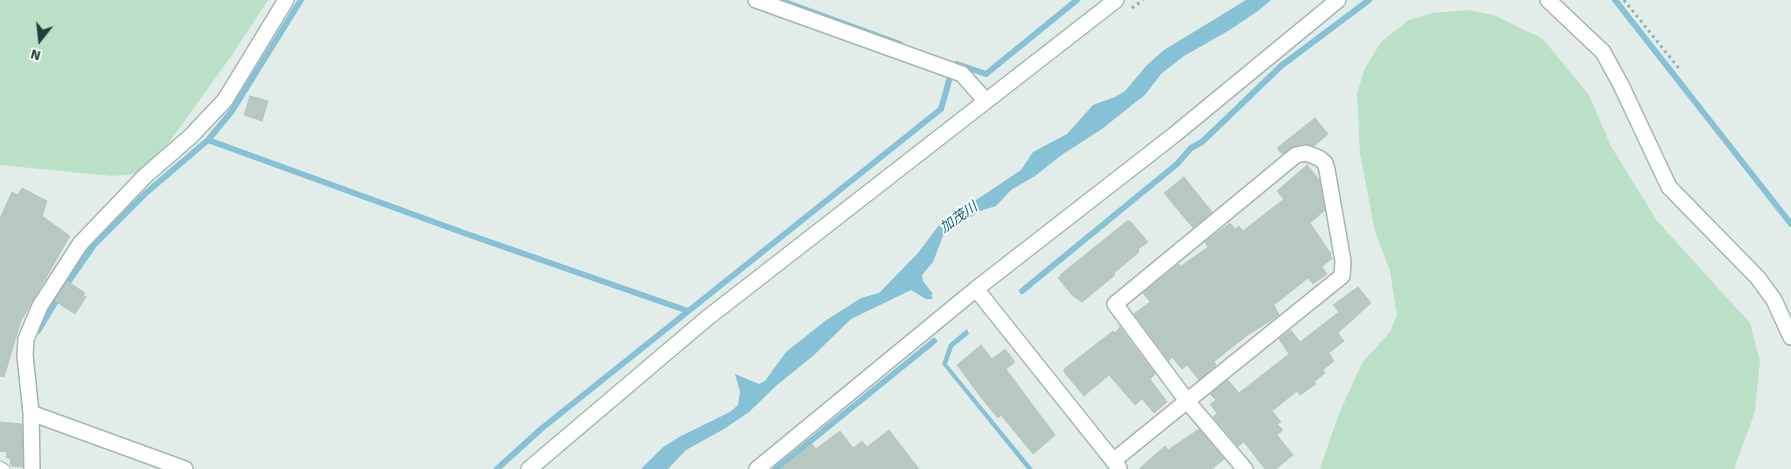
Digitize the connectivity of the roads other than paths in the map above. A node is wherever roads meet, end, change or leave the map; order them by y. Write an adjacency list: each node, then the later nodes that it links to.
1 (286, 0): 10 (street)
2 (756, 0): 6 (street)
3 (1116, 0): 6 (street)
4 (1338, 0): 7 (street)
5 (1548, 0): 8 (street)
6 (984, 100): 16 (street)
7 (976, 289): 11 (street); 17 (street)
8 (1791, 337)
9 (1187, 401): 9 (street); 11 (street); 18 (street)
10 (31, 413): 14 (street); 15 (street)
11 (1117, 465)
12 (0, 466): 13 (lane)
13 (5, 469)
14 (32, 469)
15 (185, 469)
16 (529, 469)
17 (757, 469)
18 (1245, 469)

